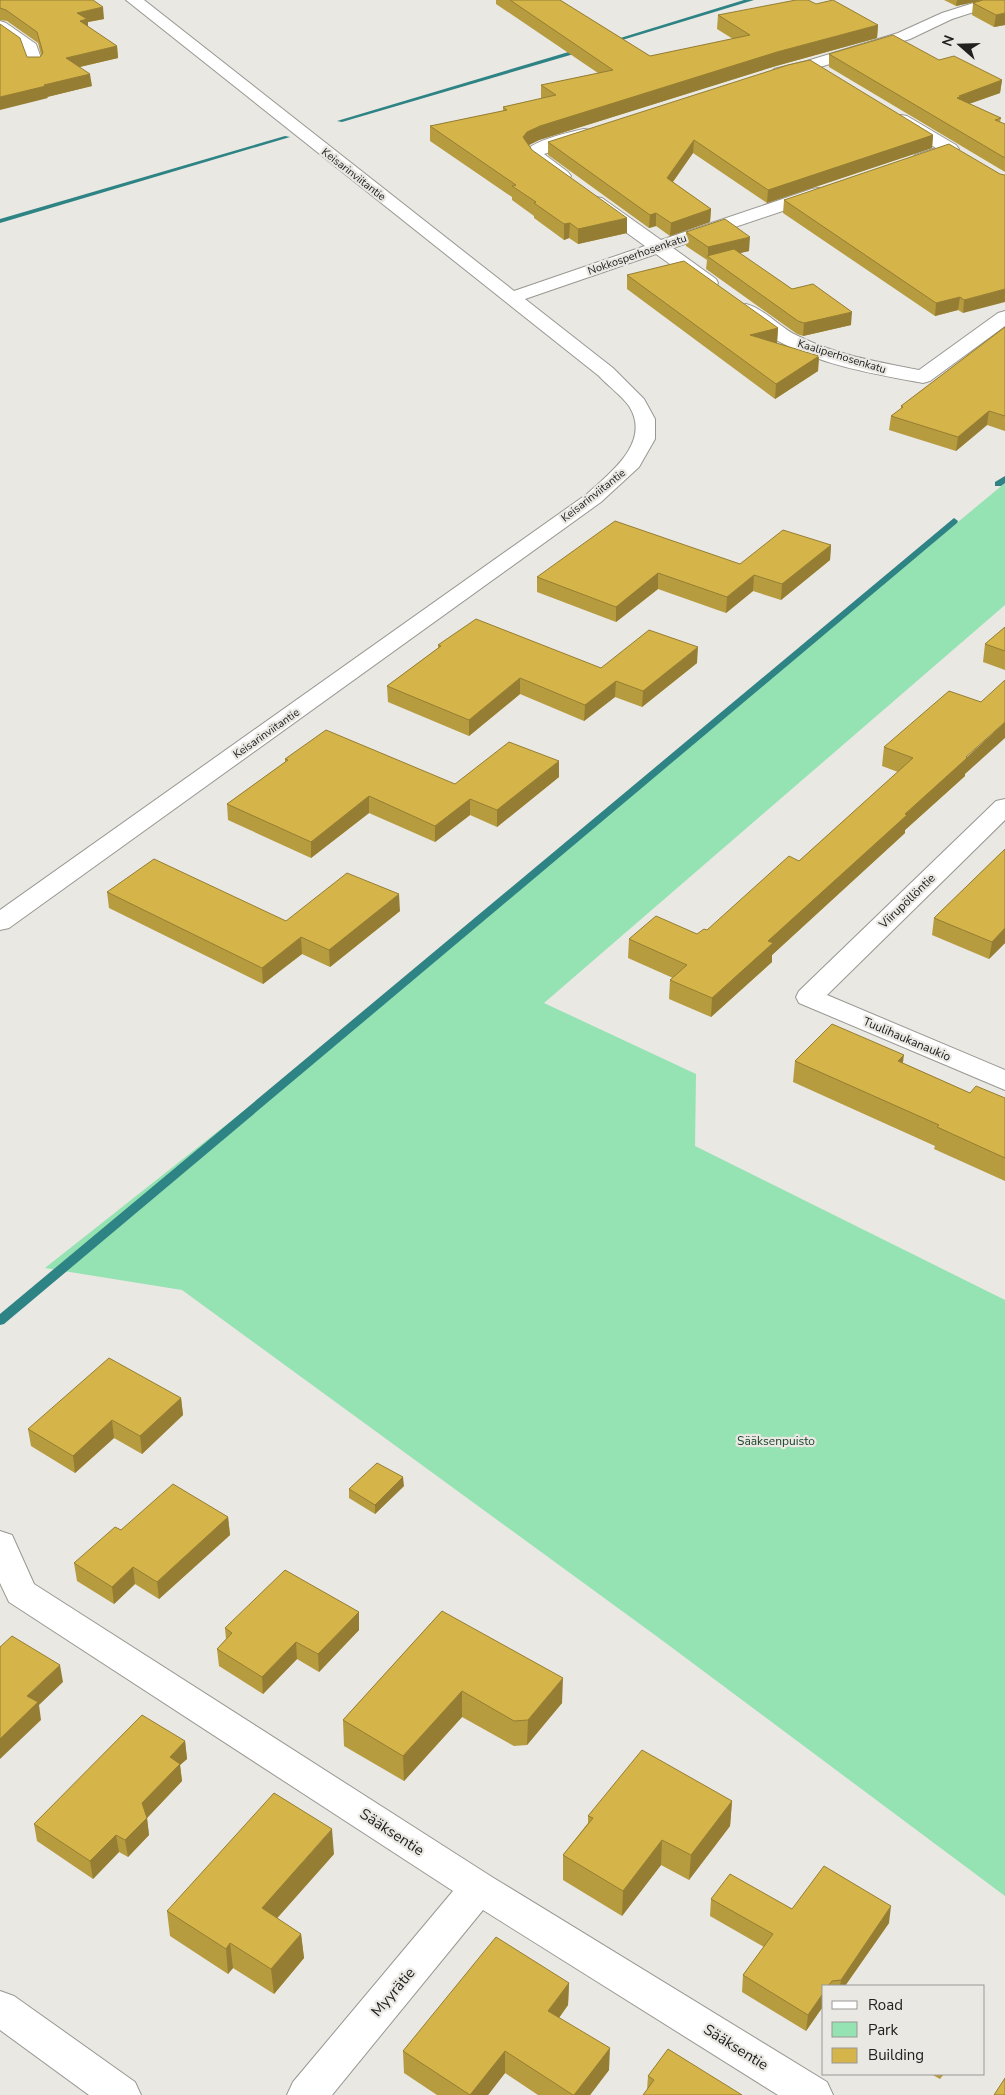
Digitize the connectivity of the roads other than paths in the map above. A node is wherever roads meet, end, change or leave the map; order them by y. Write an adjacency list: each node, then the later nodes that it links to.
1 (134, 0): 17 (street, Keisarinviitantie)
2 (999, 0): 5 (street)
3 (0, 26): 4 (street)
4 (35, 64)
5 (811, 65): 6 (street); 7 (street)
6 (827, 75)
7 (764, 77)
8 (884, 110): 10 (street)
9 (603, 128): 13 (street)
10 (950, 149): 11 (street); 12 (street)
11 (966, 158)
12 (903, 165)
13 (571, 183)
14 (837, 187): 16 (street, Nokkosperhosenkatu)
15 (587, 195): 16 (street, Kaaliperhosenkatu)
16 (658, 247): 17 (street, Nokkosperhosenkatu); 18 (street, Kaaliperhosenkatu)
17 (512, 298): 20 (street, Keisarinviitantie)
18 (1005, 317)
19 (1005, 806): 21 (street, Viirupöllöntie)
20 (0, 922)
21 (809, 997): 22 (street, Tuulihaukanaukio)
22 (1005, 1081)
23 (0, 1544): 24 (street, Sääksentie)
24 (479, 1888): 27 (street, Myyrätie); 28 (street, Sääksentie)
25 (0, 2008): 26 (street)
26 (121, 2095)
27 (307, 2095)
28 (812, 2095)

